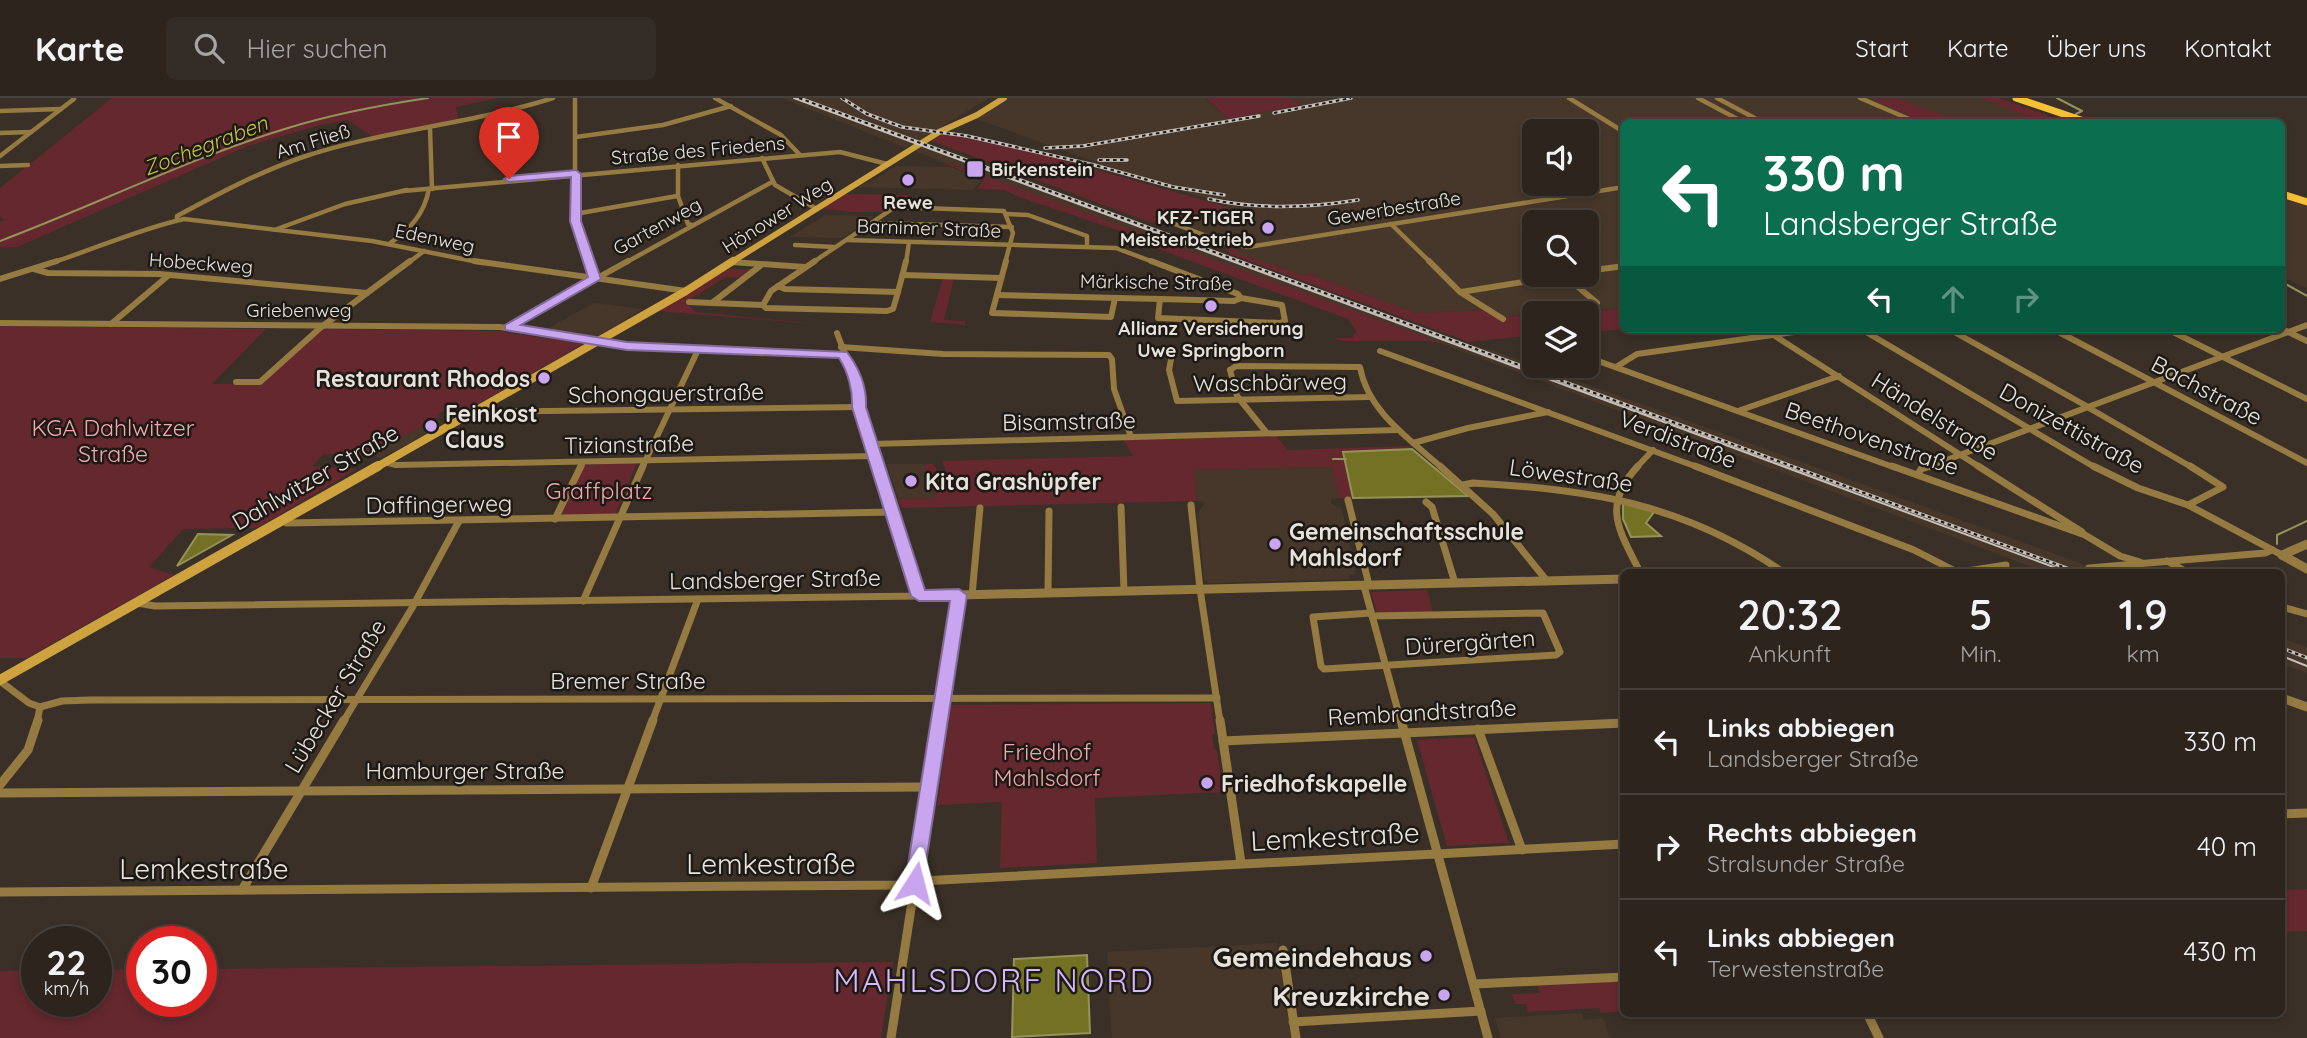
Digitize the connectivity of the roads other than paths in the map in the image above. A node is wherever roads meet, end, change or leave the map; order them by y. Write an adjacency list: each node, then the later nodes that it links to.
1 (553, 98): 22 (street, Am Fließ)
2 (575, 98): 26 (street)
3 (715, 98): 12 (street)
4 (1004, 98): 30 (main road, Hönower Weg)
5 (1569, 98): 23 (street)
6 (1698, 98): 16 (street)
7 (1717, 98): 17 (street)
8 (1860, 98): 18 (street)
9 (2008, 98): 15 (main road)
10 (2017, 98): 21 (main road)
11 (75, 99): 13 (street)
12 (731, 106): 26 (street); 27 (street)
13 (62, 109): 14 (street); 24 (street)
14 (0, 111)
15 (2048, 112): 19 (street); 20 (main road)
16 (1737, 119)
17 (1756, 119)
18 (1909, 119)
19 (2053, 119)
20 (2069, 119)
21 (2070, 119)
22 (430, 129): 36 (street); 44 (street, Am Fließ)
23 (1620, 130)
24 (32, 131): 25 (street); 28 (street)
25 (0, 133)
26 (576, 137): 34 (street)
27 (800, 155): 29 (street, Straße des Friedens); 30 (street, Straße des Friedens)
28 (0, 156)
29 (762, 158): 32 (street, Straße des Friedens); 35 (street)
30 (887, 164): 41 (main road, Hönower Weg)
31 (28, 165): 33 (street)
32 (678, 165): 34 (street, Straße des Friedens); 39 (street)
33 (0, 166)
34 (576, 174): 36 (street, Straße des Friedens); 42 (street)
35 (772, 183): 41 (street); 47 (street, Gartenweg)
36 (431, 188): 50 (street, Straße des Friedens); 53 (street)
37 (1620, 188): 48 (street, Gewerbestraße)
38 (2285, 193): 40 (main road)
39 (677, 196): 42 (street); 47 (street)
40 (2307, 201)
41 (815, 208): 59 (main road, Hönower Weg)
42 (575, 214): 69 (street)
43 (1007, 214): 45 (street); 49 (street); 57 (street)
44 (177, 219): 50 (street, Edenweg); 63 (street, Am Fließ)
45 (873, 223): 49 (street); 51 (street)
46 (1172, 223): 48 (street, Gewerbestraße)
47 (692, 225): 69 (street, Gartenweg)
48 (1391, 225): 75 (street)
49 (1012, 227): 54 (street)
50 (277, 229): 53 (street, Edenweg)
51 (846, 240): 52 (street, Barnimer Straße); 56 (street)
52 (909, 242): 54 (street, Barnimer Straße); 66 (street)
53 (389, 244): 58 (street, Edenweg)
54 (1010, 245): 57 (street, Märkische Straße); 67 (street)
55 (795, 246): 56 (street)
56 (834, 247): 62 (street)
57 (1087, 247): 80 (street, Märkische Straße)
58 (425, 251): 69 (street, Edenweg); 76 (street)
59 (729, 263): 60 (street); 62 (street); 73 (main road, Hönower Weg)
60 (760, 266): 62 (street); 83 (street)
61 (1620, 266): 64 (street)
62 (804, 268): 71 (street)
63 (34, 269): 65 (street, Hobeckweg); 68 (street, Am Fließ)
64 (1599, 269)
65 (170, 275): 76 (street, Hobeckweg); 88 (street)
66 (904, 275): 67 (street); 74 (street)
67 (1001, 278): 77 (street)
68 (0, 279)
69 (595, 279): 73 (street, Edenweg); 91 (street, Gartenweg)
70 (1522, 282): 75 (street)
71 (778, 286): 74 (street); 84 (street)
72 (1579, 287): 81 (street)
73 (685, 291): 85 (main road, Hönower Weg)
74 (898, 292): 84 (street)
75 (1460, 292): 86 (street)
76 (367, 293): 89 (street)
77 (997, 295): 78 (street, Märkische Straße); 78 (street)
78 (1115, 298): 79 (street, Märkische Straße)
79 (1160, 299): 80 (street, Märkische Straße); 80 (street)
80 (1241, 299)
81 (1595, 301)
82 (689, 302): 83 (street)
83 (712, 303): 84 (street)
84 (763, 305)
85 (651, 310): 102 (main road, Dahlwitzer Straße)
86 (1503, 319)
87 (0, 323): 88 (street, Griebenweg)
88 (111, 324): 89 (street, Griebenweg)
89 (324, 325): 91 (street, Griebenweg); 113 (street)
90 (2307, 325): 100 (street)
91 (509, 327): 102 (street, Griebenweg)
92 (2285, 330): 100 (street)
93 (837, 333): 104 (street)
94 (1771, 333): 101 (street, Händelstraße)
95 (1788, 333): 101 (street)
96 (1868, 333): 125 (street, Donizettistraße)
97 (1956, 333): 119 (street)
98 (2061, 333): 114 (street, Bachstraße)
99 (2175, 333): 109 (street)
100 (2290, 333): 103 (street); 109 (street)
101 (1774, 335): 111 (street); 112 (street, Händelstraße)
102 (597, 341): 105 (street, Griebenweg); 122 (main road, Dahlwitzer Straße)
103 (2307, 341)
104 (841, 347): 108 (street); 127 (street)
105 (698, 349): 108 (street, Griebenweg); 120 (street)
106 (1380, 351): 123 (street, Verdistraße)
107 (1172, 354): 117 (street, Waschbärweg)
108 (843, 355): 118 (street)
109 (2224, 358): 114 (street); 116 (street)
110 (1599, 362): 111 (street, Beethovenstraße)
111 (1616, 368): 121 (street, Beethovenstraße)
112 (1839, 376): 121 (street); 131 (street, Händelstraße)
113 (236, 383)
114 (2156, 383): 119 (street); 136 (street, Bachstraße)
115 (1371, 398): 117 (street, Waschbärweg); 117 (street); 124 (street)
116 (2307, 399)
117 (1242, 400): 126 (street)
118 (859, 407): 120 (street, Schongauerstraße); 128 (street)
119 (2090, 408): 125 (street); 143 (street)
120 (669, 410): 122 (street, Schongauerstraße); 134 (street)
121 (1738, 411): 137 (street, Beethovenstraße)
122 (473, 412): 133 (main road, Dahlwitzer Straße)
123 (1548, 412): 129 (street); 130 (street, Verdistraße)
124 (1398, 430): 126 (street, Bisamstraße); 129 (street)
125 (2031, 430): 131 (street); 143 (street, Donizettistraße)
126 (1266, 432): 127 (street, Bisamstraße)
127 (1130, 437): 128 (street, Bisamstraße)
128 (872, 443): 132 (street)
129 (1413, 443): 138 (street)
130 (1653, 450): 139 (street); 162 (street, Verdistraße)
131 (1964, 455): 137 (street); 152 (street, Händelstraße)
132 (875, 456): 134 (street, Tizianstraße); 147 (street)
133 (384, 462): 135 (street, Tizianstraße); 150 (main road, Dahlwitzer Straße)
134 (644, 462): 135 (street, Tizianstraße); 148 (street)
135 (583, 463): 149 (street)
136 (2307, 463)
137 (1918, 474): 152 (street, Beethovenstraße)
138 (1463, 485): 139 (street, Löwestraße); 167 (street)
139 (1616, 498): 160 (street); 161 (street, Löwestraße)
140 (1348, 500): 169 (street)
141 (1426, 502): 168 (street)
142 (1191, 505): 170 (street)
143 (2188, 505): 154 (street, Donizettistraße)
144 (1121, 507): 171 (street)
145 (980, 508): 174 (street)
146 (1049, 510): 172 (street)
147 (893, 512): 148 (street, Daffingerweg); 175 (street)
148 (619, 517): 149 (street, Daffingerweg); 177 (street)
149 (555, 519): 151 (street, Daffingerweg)
150 (281, 520): 151 (street, Daffingerweg); 179 (main road, Dahlwitzer Straße)
151 (459, 521): 178 (street, Lübecker Straße)
152 (2085, 535): 157 (street, Beethovenstraße)
153 (2307, 544): 155 (street)
154 (2272, 550): 155 (street, Donizettistraße); 156 (street)
155 (2282, 555): 165 (street, Donizettistraße)
156 (2167, 561): 157 (street); 164 (street)
157 (2140, 562): 159 (street)
158 (2006, 565): 163 (street)
159 (2089, 568)
160 (1639, 569)
161 (1778, 569)
162 (1952, 569)
163 (1979, 569)
164 (2182, 569)
165 (2307, 569)
166 (1620, 579): 167 (street, Landsberger Straße)
167 (1548, 581): 168 (street, Landsberger Straße)
168 (1455, 583): 169 (street, Landsberger Straße)
169 (1367, 585): 170 (street, Landsberger Straße); 181 (street)
170 (1200, 589): 171 (street, Landsberger Straße); 186 (street)
171 (1124, 591): 172 (street, Landsberger Straße)
172 (1048, 593): 174 (street, Landsberger Straße)
173 (959, 595): 174 (street, Landsberger Straße); 175 (street, Landsberger Straße); 185 (street)
174 (972, 595)
175 (919, 596): 176 (street, Landsberger Straße)
176 (698, 599): 177 (street, Landsberger Straße); 188 (street)
177 (583, 600): 178 (street, Landsberger Straße)
178 (414, 602): 179 (street, Landsberger Straße); 189 (street, Lübecker Straße)
179 (137, 603): 184 (main road, Dahlwitzer Straße)
180 (2285, 608): 182 (street)
181 (1372, 614): 183 (street); 183 (street, Dürergärten); 183 (street, Dürergärten)
182 (2307, 614)
183 (1384, 667): 194 (street)
184 (0, 681): 190 (street)
185 (943, 698): 186 (street, Bremer Straße); 188 (street, Bremer Straße); 197 (street)
186 (1217, 698): 195 (street)
187 (2285, 699): 191 (street)
188 (662, 700): 189 (street, Bremer Straße); 198 (street)
189 (354, 701): 190 (street, Bremer Straße); 199 (street, Lübecker Straße)
190 (40, 707): 196 (street)
191 (2307, 708)
192 (1620, 723): 193 (street, Rembrandtstraße)
193 (1478, 729): 194 (street, Rembrandtstraße); 204 (street)
194 (1404, 732): 195 (street, Rembrandtstraße); 205 (street)
195 (1223, 741): 206 (street)
196 (0, 785)
197 (930, 787): 198 (street, Hamburger Straße); 207 (street)
198 (628, 789): 199 (street, Hamburger Straße); 208 (street)
199 (300, 791): 200 (street, Hamburger Straße); 209 (street, Lübecker Straße)
200 (0, 793)
201 (2307, 813): 202 (street)
202 (2285, 814)
203 (1620, 844): 204 (street, Lemkestraße)
204 (1522, 850): 205 (street, Lemkestraße)
205 (1439, 854): 206 (street, Lemkestraße); 213 (street)
206 (1241, 863): 207 (street, Lemkestraße)
207 (915, 883): 208 (street, Lemkestraße); 217 (street)
208 (591, 888): 209 (street, Lemkestraße)
209 (242, 890): 210 (street, Lemkestraße)
210 (0, 892)
211 (1283, 950): 216 (street)
212 (1620, 977): 213 (street)
213 (1475, 985): 214 (street)
214 (1481, 1011): 216 (street); 219 (street)
215 (1869, 1017): 220 (street)
216 (1293, 1022): 218 (street)
217 (891, 1038)
218 (1296, 1038)
219 (1488, 1038)
220 (1879, 1038)

